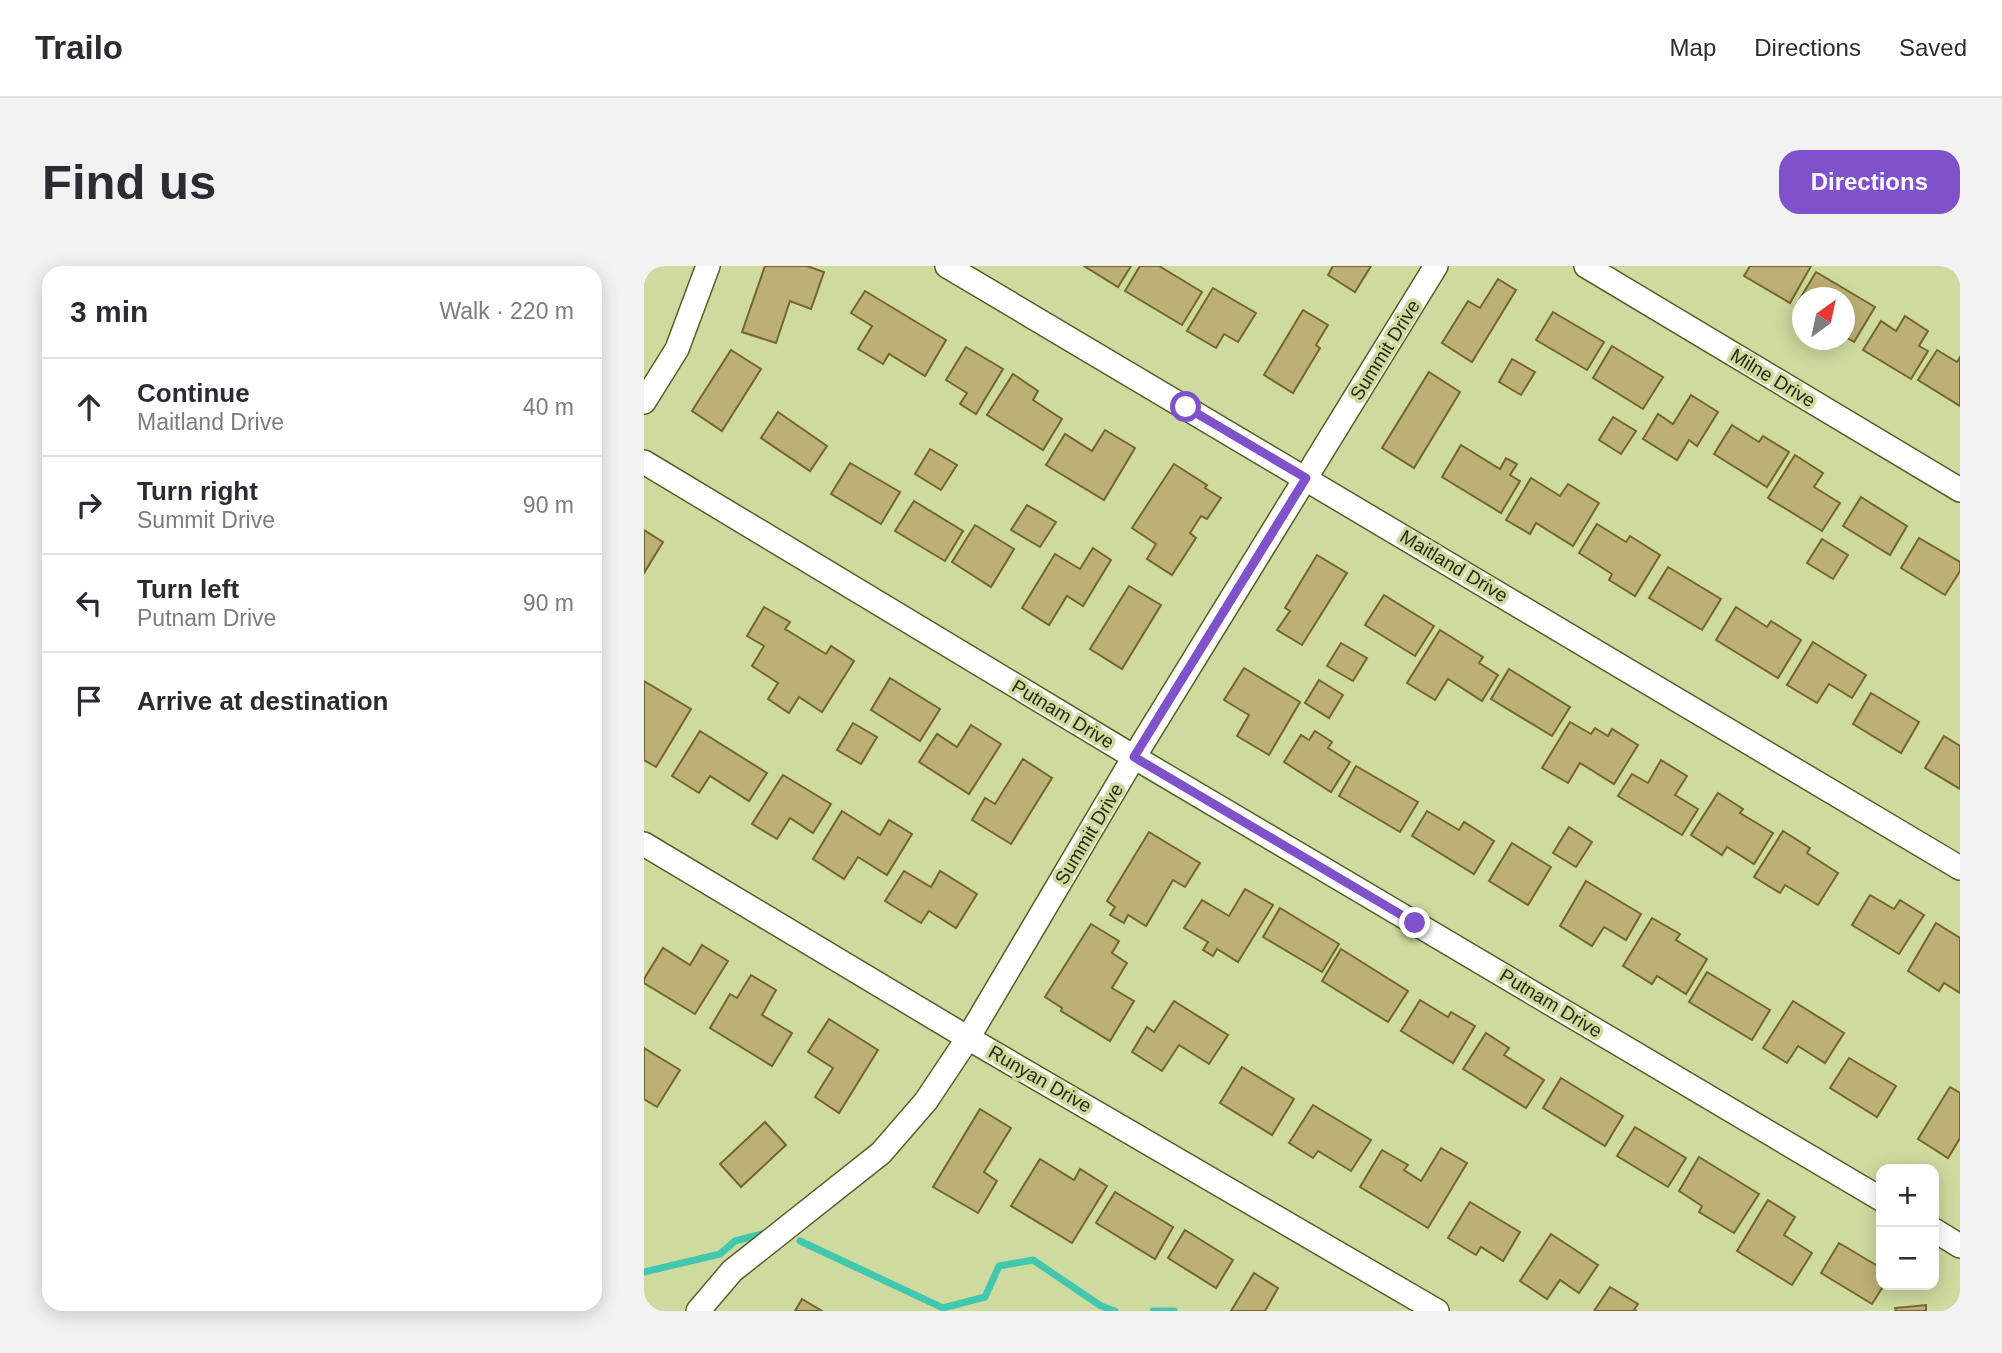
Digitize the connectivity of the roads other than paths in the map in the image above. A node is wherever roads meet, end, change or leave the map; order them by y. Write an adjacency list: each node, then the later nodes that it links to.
1 (708, 266): 5 (street)
2 (947, 266): 7 (street, Maitland Drive)
3 (1436, 266): 7 (street, Summit Drive)
4 (1586, 266): 8 (street, Milne Drive)
5 (644, 402)
6 (644, 462): 9 (street, Putnam Drive)
7 (1306, 478): 9 (street, Summit Drive); 11 (street, Maitland Drive)
8 (1960, 490)
9 (1134, 757): 12 (street, Summit Drive); 13 (street, Putnam Drive)
10 (644, 844): 12 (street, Runyan Drive)
11 (1960, 868)
12 (968, 1038): 16 (street, Summit Drive); 17 (street, Runyan Drive)
13 (1876, 1196)
14 (1939, 1233): 15 (street)
15 (1960, 1246)
16 (698, 1311)
17 (1437, 1311)

